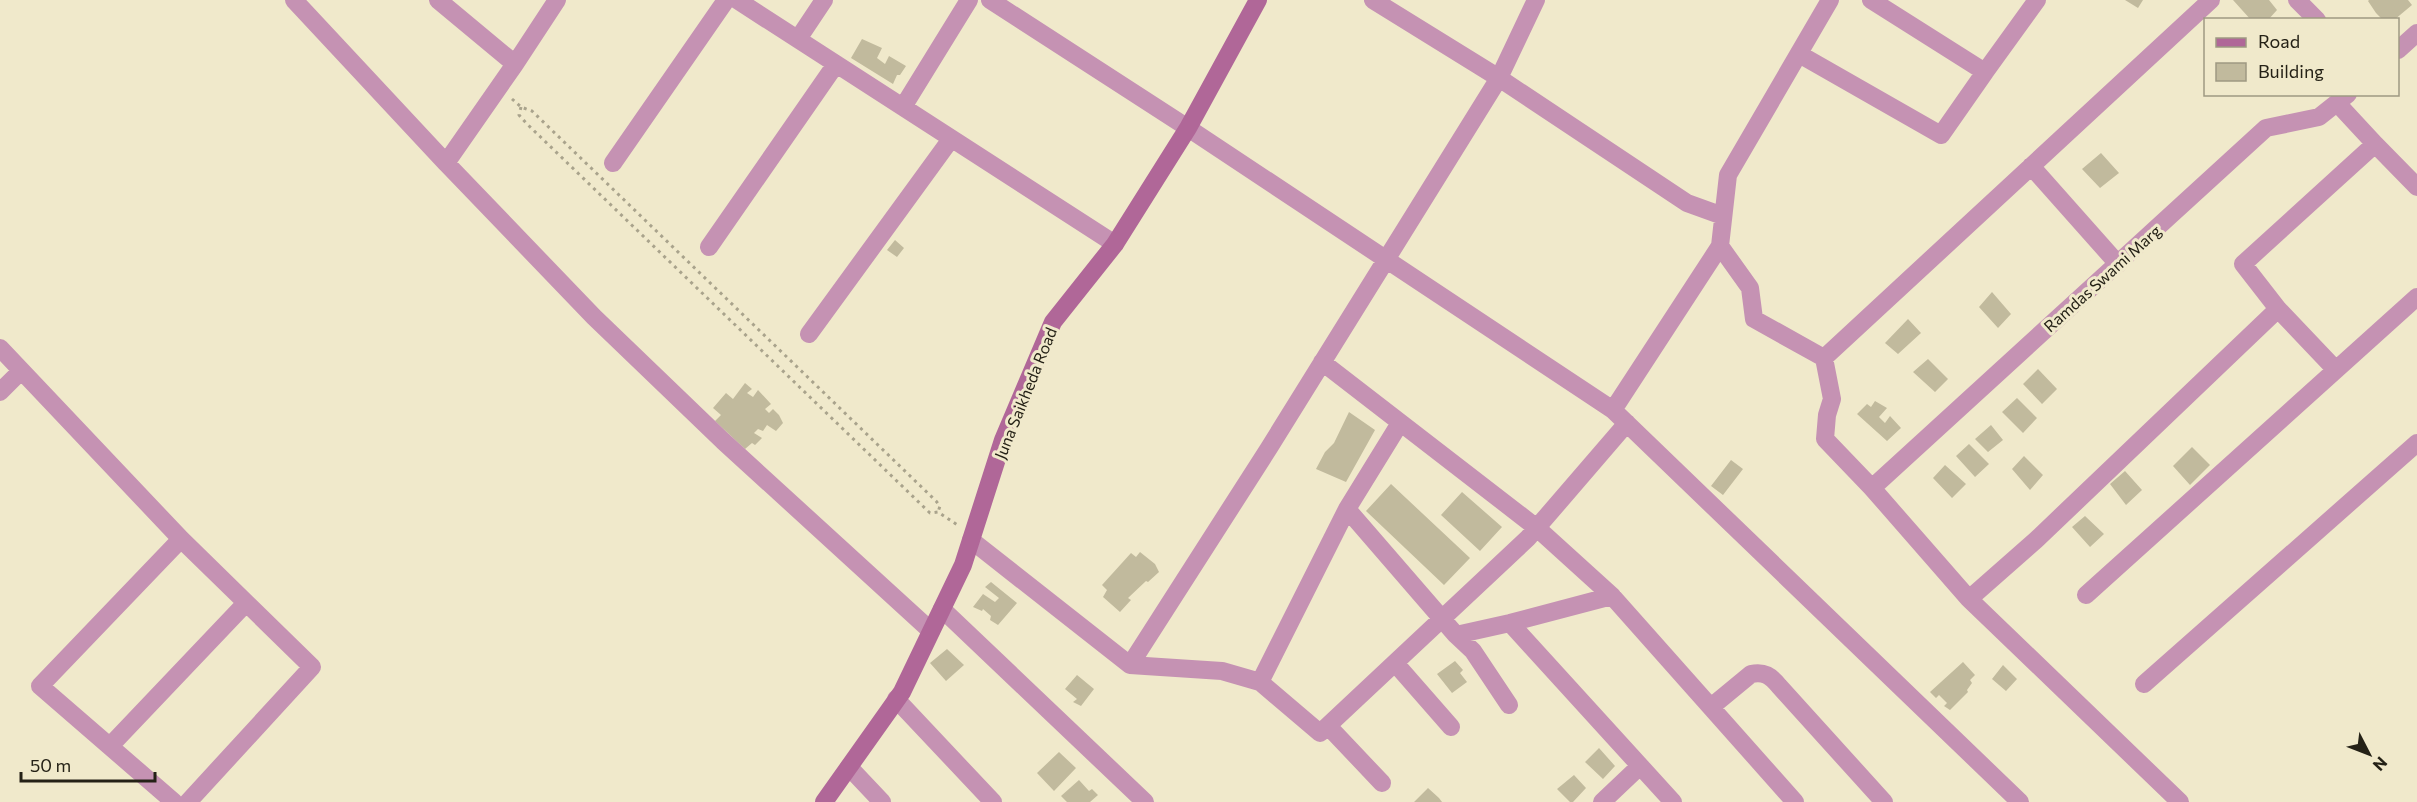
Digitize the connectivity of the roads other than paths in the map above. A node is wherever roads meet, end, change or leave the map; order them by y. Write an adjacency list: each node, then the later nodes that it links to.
1 (294, 0): 31 (street)
2 (438, 0): 22 (street)
3 (557, 0): 22 (street)
4 (726, 0): 32 (street)
5 (737, 0): 19 (street)
6 (824, 0): 19 (street)
7 (969, 0): 27 (street)
8 (990, 0): 28 (street)
9 (1258, 0): 28 (main road, Juna Saikheda Road)
10 (1373, 0): 25 (street)
11 (1536, 0): 25 (street)
12 (1830, 0): 21 (street)
13 (1871, 0): 24 (street)
14 (2211, 0): 33 (street)
15 (2297, 0): 17 (street)
16 (2031, 2): 24 (street)
17 (2315, 18)
18 (2417, 33): 20 (street)
19 (798, 39): 23 (street)
20 (2399, 48)
21 (1799, 54): 24 (street); 35 (street)
22 (515, 64): 31 (street)
23 (836, 64): 27 (street); 38 (street)
24 (1985, 72)
25 (1499, 78): 35 (street); 39 (street)
26 (2343, 99): 30 (street); 40 (street, Ramdas Swami Marg)
27 (903, 107): 29 (street)
28 (1188, 128): 36 (main road, Juna Saikheda Road); 39 (street)
29 (951, 139): 36 (street); 43 (street)
30 (2375, 144): 34 (street); 42 (street)
31 (446, 163): 66 (street)
32 (613, 163)
33 (2031, 166): 40 (street); 45 (street)
34 (2417, 188)
35 (1723, 216): 37 (street)
36 (1115, 244): 57 (main road, Juna Saikheda Road)
37 (1720, 246): 45 (street); 50 (street)
38 (709, 247)
39 (1385, 259): 46 (street); 50 (street)
40 (2118, 264): 54 (street, Ramdas Swami Marg)
41 (2417, 297): 47 (street)
42 (2278, 309): 47 (street); 61 (street)
43 (809, 334)
44 (0, 348): 48 (street)
45 (1824, 358): 54 (street)
46 (1322, 362): 51 (street); 69 (street)
47 (2336, 370): 59 (street)
48 (21, 371): 49 (street); 58 (street)
49 (0, 392)
50 (1613, 410): 52 (street)
51 (1400, 423): 55 (street); 56 (street)
52 (1627, 423): 56 (street); 91 (street)
53 (2417, 443): 71 (street)
54 (1872, 488): 61 (street)
55 (1347, 509): 64 (street); 70 (street)
56 (1537, 528): 60 (street); 64 (street)
57 (972, 538): 63 (main road, Juna Saikheda Road); 69 (street)
58 (181, 539): 62 (street); 77 (street)
59 (2086, 595)
60 (1612, 596): 65 (street); 74 (street)
61 (1969, 600): 92 (street)
62 (246, 603): 77 (street); 82 (street)
63 (942, 609): 66 (main road, Juna Saikheda Road); 86 (street)
64 (1442, 619): 67 (street); 68 (street)
65 (1510, 624): 67 (street); 78 (street)
66 (931, 631): 72 (main road, Juna Saikheda Road)
67 (1456, 635): 73 (street)
68 (1395, 663): 75 (street); 76 (street)
69 (1130, 665): 70 (street)
70 (1260, 682): 75 (street)
71 (2144, 684)
72 (896, 699): 79 (main road, Juna Saikheda Road); 85 (street)
73 (1509, 705)
74 (1711, 707): 89 (street); 90 (street)
75 (1328, 726): 80 (street)
76 (1451, 727)
77 (110, 746): 81 (street)
78 (1640, 766): 87 (street); 88 (street)
79 (849, 767): 83 (main road, Juna Saikheda Road); 84 (street)
80 (1382, 783)
81 (174, 802)
82 (188, 802)
83 (824, 802)
84 (882, 802)
85 (993, 802)
86 (1145, 802)
87 (1602, 802)
88 (1673, 802)
89 (1795, 802)
90 (1884, 802)
91 (2020, 802)
92 (2181, 802)

